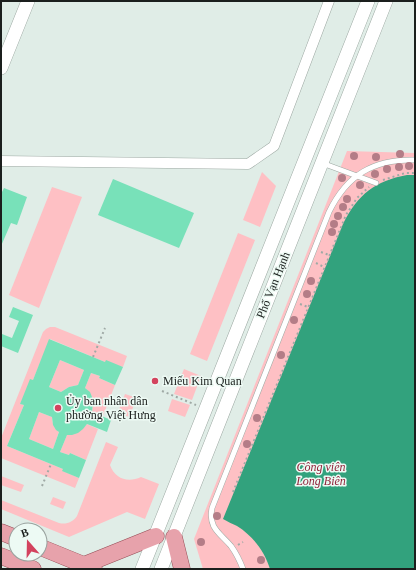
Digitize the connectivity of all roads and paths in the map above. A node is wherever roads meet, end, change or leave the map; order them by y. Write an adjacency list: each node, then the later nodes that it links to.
1 (28, 1): 5 (street)
2 (329, 1): 7 (street)
3 (368, 1): 19 (street, Phố Vạn Hạnh)
4 (386, 1): 8 (street, Phố Vạn Hạnh)
5 (1, 68)
6 (415, 160): 10 (lane)
7 (1, 161)
8 (322, 163): 10 (lane); 20 (street, Phố Vạn Hạnh)
9 (415, 173): 11 (path)
10 (356, 176): 11 (lane); 28 (lane)
11 (376, 183): 18 (path)
12 (105, 328): 13 (path)
13 (93, 357)
14 (162, 392): 15 (path)
15 (196, 405)
16 (51, 464): 17 (path)
17 (42, 486)
18 (233, 492)
19 (156, 536): 23 (main road); 25 (street, Phố Vạn Hạnh)
20 (174, 537): 26 (street, Phố Vạn Hạnh); 27 (main road)
21 (48, 550): 23 (main road)
22 (1, 556): 24 (main road)
23 (89, 567)
24 (33, 569)
25 (142, 569)
26 (161, 569)
27 (182, 569)
28 (243, 569)

